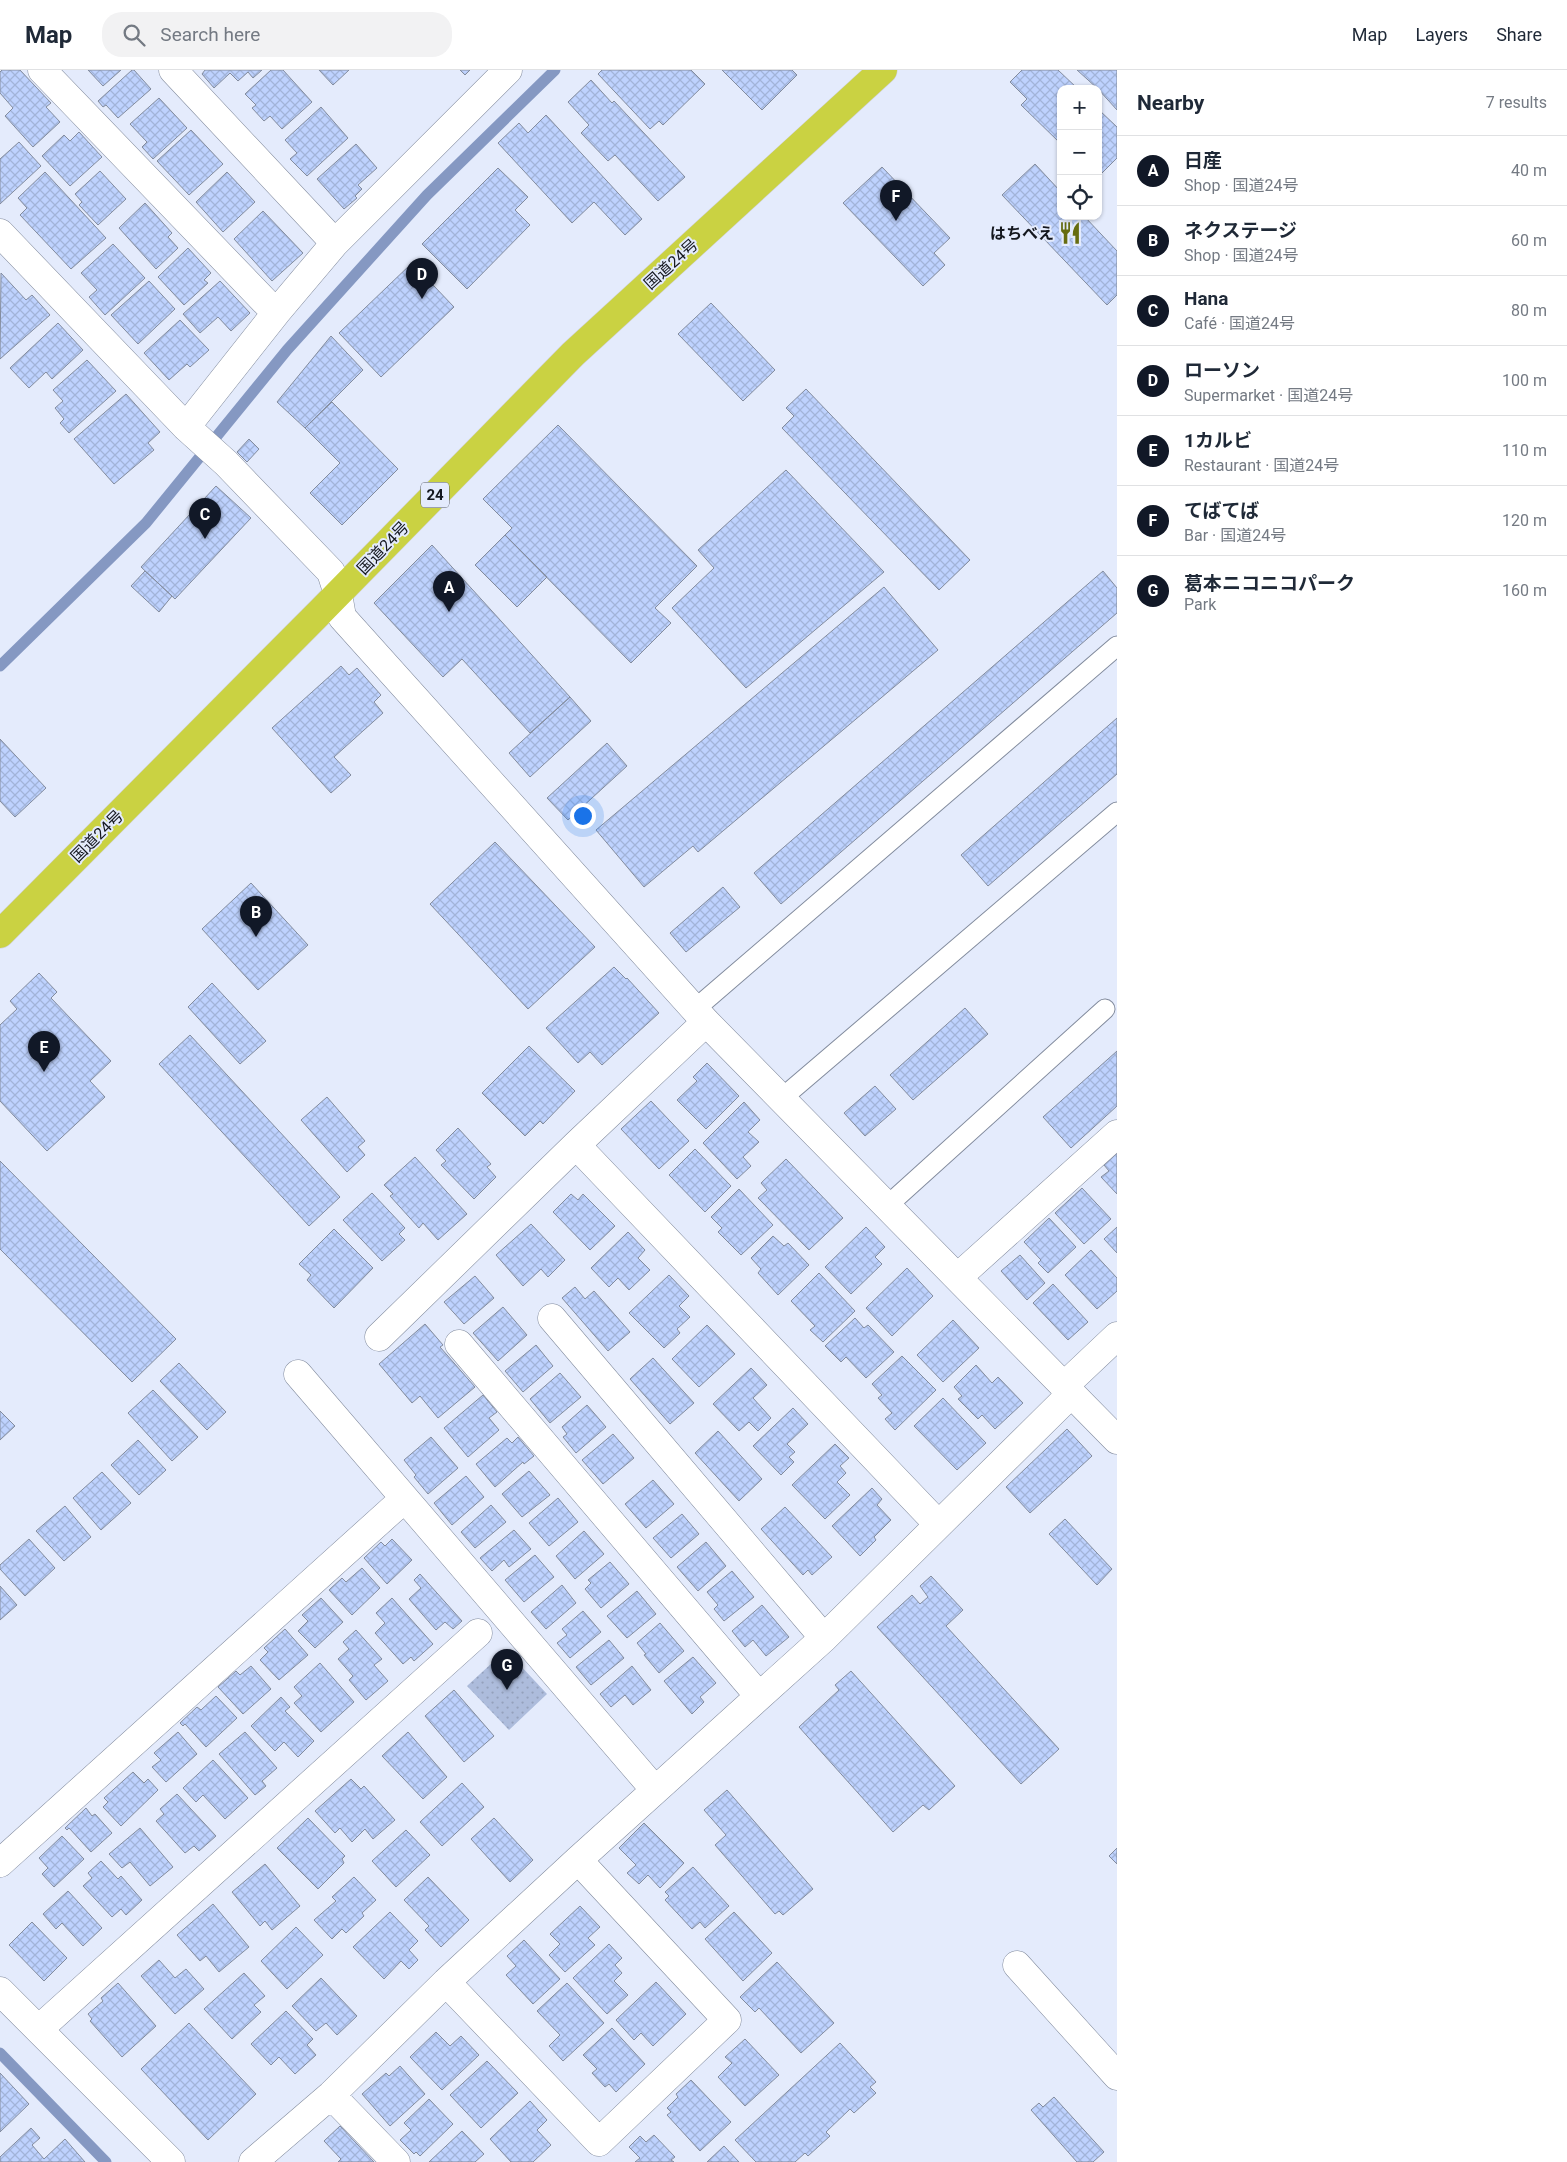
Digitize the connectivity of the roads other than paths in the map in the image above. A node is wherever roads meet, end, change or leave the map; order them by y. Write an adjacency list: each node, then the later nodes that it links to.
1 (42, 70): 7 (street)
2 (173, 70): 6 (street)
3 (508, 70): 6 (street)
4 (884, 70): 9 (highway, 国道24号 / 24)
5 (0, 233): 8 (street)
6 (336, 243): 7 (street)
7 (276, 313): 8 (street)
8 (192, 433): 9 (street)
9 (338, 594): 12 (highway, 国道24号 / 24); 14 (street)
10 (1117, 646): 14 (lane)
11 (1117, 812): 15 (lane)
12 (0, 934)
13 (1106, 1009): 18 (lane)
14 (700, 1016): 15 (street); 17 (street)
15 (781, 1099): 18 (street)
16 (1117, 1134): 19 (street)
17 (576, 1145): 22 (street); 28 (street)
18 (887, 1206): 19 (street)
19 (958, 1278): 25 (street)
20 (552, 1318): 30 (street)
21 (1117, 1336): 25 (street)
22 (379, 1338)
23 (459, 1344): 31 (street)
24 (298, 1374): 27 (street)
25 (1067, 1390): 26 (street); 28 (street)
26 (1117, 1440)
27 (404, 1499): 32 (street); 34 (street)
28 (938, 1523): 30 (street)
29 (478, 1633): 38 (street)
30 (824, 1638): 31 (street)
31 (759, 1696): 32 (street)
32 (655, 1790): 33 (street)
33 (578, 1860): 36 (street); 36 (street)
34 (0, 1862)
35 (1017, 1965): 39 (street)
36 (446, 1982): 40 (street)
37 (0, 1991): 38 (street)
38 (39, 2029): 41 (street)
39 (1117, 2076)
40 (331, 2095): 42 (street); 43 (street)
41 (171, 2162)
42 (253, 2162)
43 (396, 2162)

